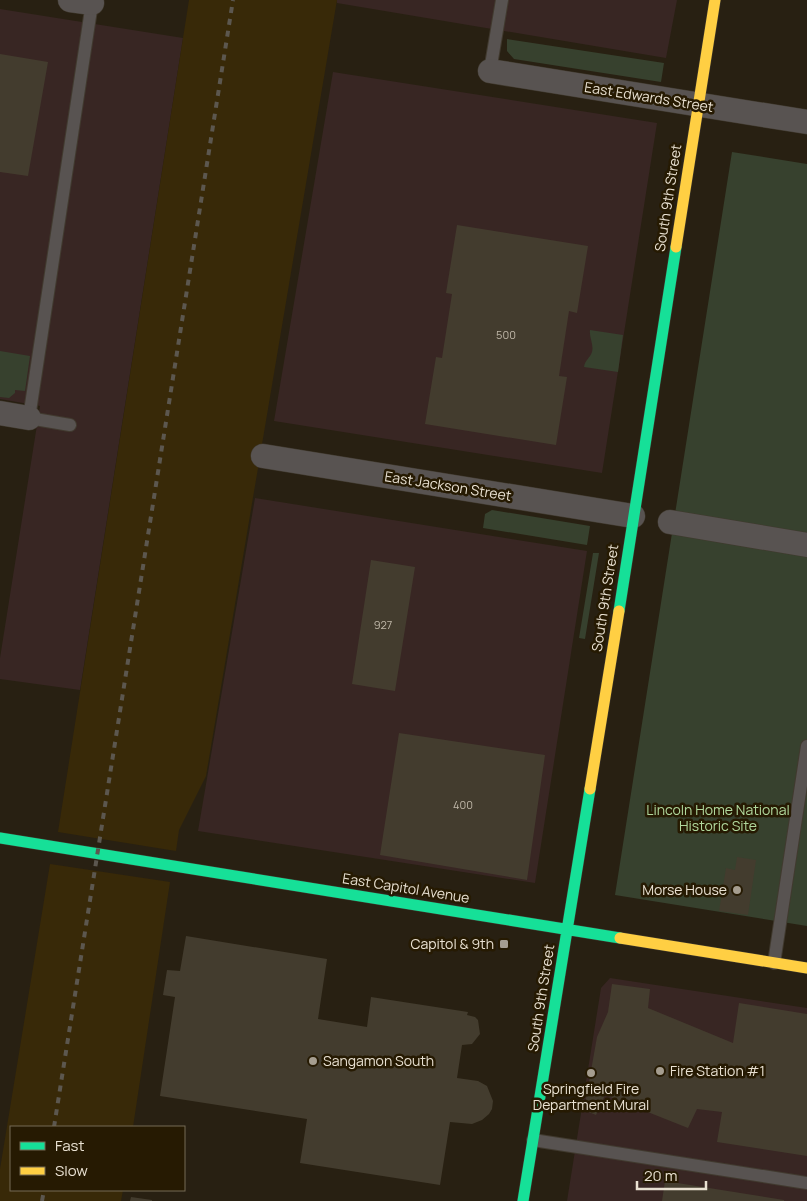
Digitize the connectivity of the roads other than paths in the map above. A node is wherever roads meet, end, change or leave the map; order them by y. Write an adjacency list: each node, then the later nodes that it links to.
1 (502, 0): 4 (lane)
2 (715, 0): 5 (main road, South 9th Street)
3 (81, 2): 8 (lane)
4 (490, 71): 5 (street, East Edwards Street)
5 (698, 105): 6 (street, East Edwards Street); 11 (main road, South 9th Street)
6 (807, 122)
7 (0, 414): 8 (street)
8 (29, 418): 9 (lane)
9 (70, 425)
10 (263, 456): 11 (street, East Jackson Street)
11 (633, 516): 16 (main road, South 9th Street)
12 (670, 522): 13 (street)
13 (807, 545)
14 (807, 746): 17 (lane)
15 (0, 838): 16 (main road, East Capitol Avenue)
16 (567, 931): 17 (main road, East Capitol Avenue); 19 (main road, South 9th Street)
17 (774, 963): 18 (main road, East Capitol Avenue)
18 (807, 968)
19 (533, 1140): 20 (lane); 21 (main road, South 9th Street)
20 (807, 1183)
21 (523, 1201)

